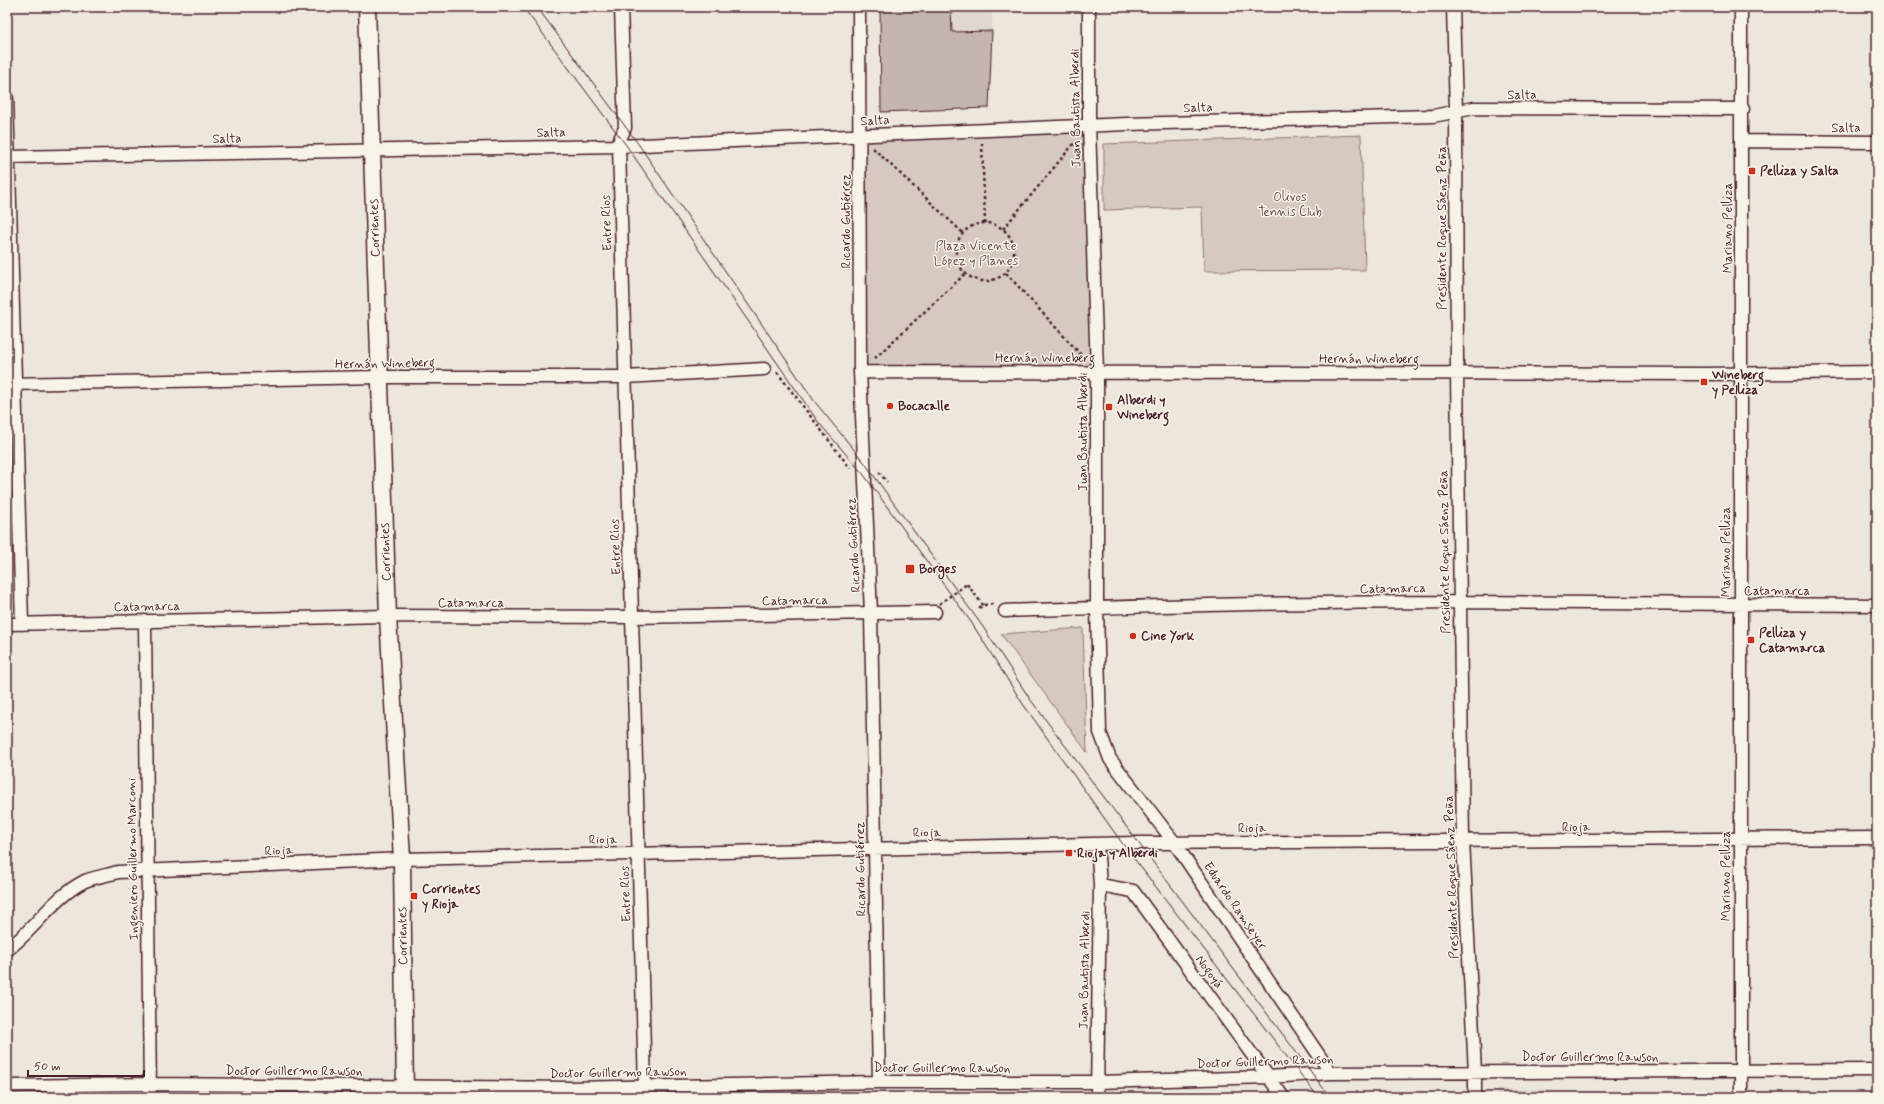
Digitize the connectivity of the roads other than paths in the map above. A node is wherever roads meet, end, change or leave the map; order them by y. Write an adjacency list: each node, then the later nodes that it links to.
1 (367, 7): 15 (street, Corrientes)
2 (621, 7): 14 (street, Entre Ríos)
3 (859, 7): 11 (street, Ricardo Gutiérrez)
4 (1089, 7): 10 (street, Juan Bautista Alberdi)
5 (1453, 7): 9 (street, Presidente Roque Sáenz Peña)
6 (1741, 7): 8 (street, Mariano Pelliza)
7 (7, 99): 16 (street)
8 (1743, 109): 9 (street, Salta); 12 (street, Mariano Pelliza)
9 (1456, 111): 10 (street, Salta); 21 (street, Presidente Roque Sáenz Peña)
10 (1089, 126): 11 (street, Salta); 19 (street, Juan Bautista Alberdi)
11 (859, 136): 14 (street, Salta); 18 (street, Ricardo Gutiérrez)
12 (1742, 142): 13 (street, Salta); 22 (street, Mariano Pelliza)
13 (1877, 142)
14 (619, 146): 15 (street, Salta); 24 (street, Entre Ríos)
15 (372, 150): 16 (street, Salta); 23 (street, Corrientes)
16 (8, 157): 25 (street)
17 (764, 369): 24 (street, Hernán Wineberg)
18 (860, 372): 19 (street, Hernán Wineberg); 32 (street, Ricardo Gutiérrez)
19 (1097, 372): 21 (street, Hernán Wineberg); 29 (street, Juan Bautista Alberdi)
20 (1877, 372): 22 (street, Hernán Wineberg)
21 (1457, 373): 22 (street, Hernán Wineberg); 26 (street, Presidente Roque Sáenz Peña)
22 (1740, 374): 27 (street, Mariano Pelliza)
23 (380, 377): 24 (street, Hernán Wineberg); 25 (street, Hernán Wineberg); 33 (street, Corrientes)
24 (626, 377): 34 (street, Entre Ríos)
25 (11, 384): 37 (street)
26 (1460, 602): 27 (street, Catamarca); 29 (street, Catamarca); 41 (street, Presidente Roque Sáenz Peña)
27 (1740, 605): 28 (street, Catamarca); 40 (street, Mariano Pelliza)
28 (1877, 605)
29 (1097, 607): 31 (street, Catamarca); 38 (street, Juan Bautista Alberdi)
30 (937, 608): 32 (street, Catamarca)
31 (1005, 611)
32 (871, 613): 34 (street, Catamarca); 44 (street, Ricardo Gutiérrez)
33 (388, 616): 34 (street, Catamarca); 35 (street, Catamarca); 46 (street, Corrientes)
34 (632, 617): 45 (street, Entre Ríos)
35 (145, 621): 37 (street, Catamarca); 47 (street, Ingeniero Guillermo Marconi)
36 (7, 624): 37 (street, Catamarca)
37 (22, 624)
38 (1110, 759): 42 (street, Eduardo Ramseyer)
39 (1877, 838): 40 (street, Rioja)
40 (1740, 840): 41 (street, Rioja); 50 (street, Mariano Pelliza)
41 (1463, 841): 42 (street, Rioja); 52 (street, Presidente Roque Sáenz Peña)
42 (1174, 842): 43 (street, Rioja); 53 (street, Eduardo Ramseyer)
43 (1097, 844): 44 (street, Rioja); 48 (street, Juan Bautista Alberdi)
44 (875, 849): 45 (street, Rioja); 55 (street, Ricardo Gutiérrez)
45 (639, 854): 46 (street, Rioja); 59 (street, Entre Ríos)
46 (402, 859): 47 (street, Rioja); 60 (street, Corrientes)
47 (147, 872): 49 (street, Rioja); 57 (street, Ingeniero Guillermo Marconi)
48 (1100, 885): 54 (street, Nogoyá); 56 (street, Juan Bautista Alberdi)
49 (7, 950)
50 (1742, 1070): 51 (street, Doctor Guillermo Rawson); 52 (street, Doctor Guillermo Rawson); 67 (street, Mariano Pelliza)
51 (1877, 1070)
52 (1475, 1072): 53 (street, Doctor Guillermo Rawson); 66 (street, Presidente Roque Sáenz Peña)
53 (1331, 1073): 54 (street, Doctor Guillermo Rawson)
54 (1268, 1078): 56 (street, Doctor Guillermo Rawson); 65 (street, Nogoyá)
55 (879, 1082): 56 (street, Doctor Guillermo Rawson); 61 (street, Doctor Guillermo Rawson)
56 (1098, 1082): 64 (street, Juan Bautista Alberdi)
57 (150, 1084): 58 (street, Doctor Guillermo Rawson); 60 (street, Doctor Guillermo Rawson); 63 (street, Ingeniero Guillermo Marconi)
58 (7, 1086)
59 (645, 1087): 61 (street, Doctor Guillermo Rawson); 62 (street, Doctor Guillermo Rawson)
60 (405, 1091): 62 (street, Doctor Guillermo Rawson)
61 (714, 1091)
62 (569, 1092)
63 (150, 1097)
64 (1098, 1097)
65 (1283, 1097)
66 (1474, 1097)
67 (1741, 1097)

